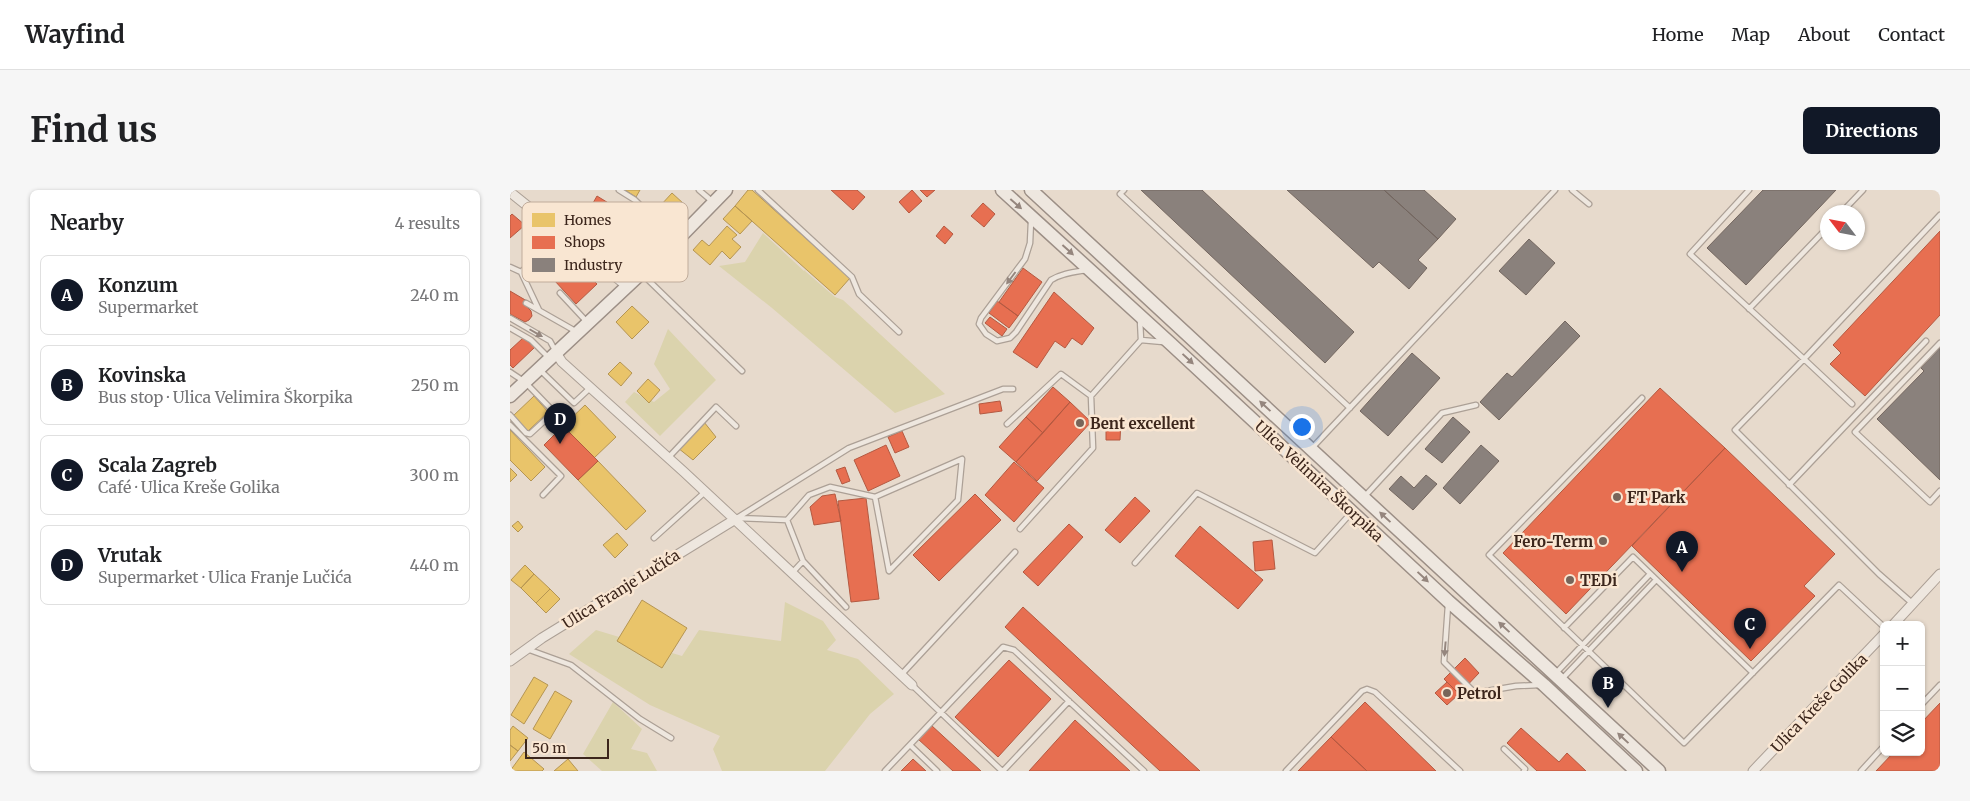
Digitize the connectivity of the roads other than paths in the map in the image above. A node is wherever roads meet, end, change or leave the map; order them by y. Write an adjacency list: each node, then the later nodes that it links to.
1 (619, 190): 14 (lane)
2 (699, 190): 15 (lane)
3 (726, 190): 15 (main road)
4 (758, 190): 39 (lane)
5 (1002, 190): 19 (main road, Ulica Velimira Škorpika, one-way to 19)
6 (1030, 190): 62 (main road, Ulica Velimira Škorpika, one-way to 6)
7 (1124, 190): 57 (lane)
8 (1556, 190): 57 (lane)
9 (1572, 190): 16 (lane)
10 (1749, 190): 32 (lane)
11 (1863, 190): 17 (lane)
12 (510, 192): 13 (street)
13 (523, 202)
14 (637, 202)
15 (714, 202): 20 (main road)
16 (1589, 204)
17 (1849, 205)
18 (1940, 215): 45 (lane)
19 (1032, 218): 23 (main road, Ulica Velimira Škorpika, one-way to 23); 23 (lane, one-way to 23)
20 (688, 228)
21 (1820, 235): 32 (lane)
22 (510, 266): 24 (lane)
23 (1090, 270): 34 (main road, Ulica Velimira Škorpika)
24 (521, 272)
25 (526, 282): 33 (lane)
26 (622, 282): 29 (street)
27 (631, 282): 29 (main road)
28 (650, 282): 47 (lane)
29 (627, 286): 36 (main road)
30 (560, 293): 36 (lane)
31 (526, 303): 33 (lane)
32 (1748, 309): 45 (lane)
33 (539, 310): 38 (lane)
34 (1140, 316): 40 (lane); 43 (main road, Ulica Velimira Škorpika)
35 (510, 318): 44 (lane, one-way to 44)
36 (588, 323): 38 (main road)
37 (510, 328): 44 (lane)
38 (578, 332): 44 (main road)
39 (899, 332)
40 (1141, 340): 43 (lane); 53 (lane)
41 (1926, 341): 64 (lane)
42 (1940, 343): 65 (lane)
43 (1172, 344): 70 (main road, Ulica Velimira Škorpika, one-way to 70)
44 (553, 356): 46 (main road); 50 (street)
45 (1804, 358): 55 (lane); 64 (lane)
46 (539, 369): 49 (main road); 50 (lane)
47 (742, 371)
48 (510, 372): 49 (lane)
49 (525, 382): 52 (main road); 58 (lane)
50 (590, 388): 63 (street)
51 (1013, 389): 71 (lane)
52 (510, 396)
53 (1091, 396): 59 (lane); 73 (lane)
54 (1642, 398): 87 (lane)
55 (1852, 404)
56 (1476, 405): 69 (lane)
57 (1350, 408): 62 (lane)
58 (510, 415)
59 (1007, 424)
60 (510, 425): 67 (lane)
61 (736, 426): 63 (lane)
62 (1311, 448): 69 (main road, Ulica Velimira Škorpika)
63 (668, 458): 66 (street)
64 (1789, 485): 83 (lane)
65 (1940, 491)
66 (705, 492): 71 (street); 74 (lane)
67 (543, 494)
68 (875, 497): 68 (lane); 72 (lane)
69 (1364, 497): 95 (main road, Ulica Velimira Škorpika, one-way to 69)
70 (1352, 512): 77 (lane); 82 (main road, Ulica Velimira Škorpika, one-way to 82)
71 (735, 519): 72 (lane); 78 (street); 90 (street, Ulica Franje Lučića)
72 (787, 520): 76 (lane)
73 (1020, 529)
74 (654, 538)
75 (1015, 552): 94 (lane)
76 (803, 561): 78 (lane); 84 (lane)
77 (1135, 563)
78 (792, 574): 94 (street)
79 (1650, 574): 81 (lane); 87 (lane); 89 (lane)
80 (1940, 574): 83 (street)
81 (1656, 580): 91 (lane); 93 (lane)
82 (1448, 601): 96 (main road, Ulica Velimira Škorpika); 96 (lane, one-way to 96)
83 (1912, 603): 85 (street)
84 (846, 606)
85 (1896, 621)
86 (1880, 623): 93 (lane)
87 (1564, 628): 89 (lane)
88 (1880, 638): 117 (street, Ulica Kreše Golika)
89 (1582, 645): 91 (lane); 95 (lane)
90 (526, 649): 92 (street, Ulica Franje Lučića); 102 (lane)
91 (1588, 651): 93 (lane); 95 (lane)
92 (510, 661)
93 (1753, 673)
94 (901, 675): 98 (street)
95 (1558, 677): 116 (main road, Ulica Velimira Škorpika, one-way to 95)
96 (1544, 685): 115 (main road, Ulica Velimira Škorpika)
97 (1940, 685): 100 (lane)
98 (912, 686): 101 (lane)
99 (1069, 701): 101 (lane); 110 (lane); 111 (lane)
100 (1925, 701)
101 (940, 713): 103 (lane); 110 (lane)
102 (671, 738)
103 (910, 745): 108 (lane); 109 (lane)
104 (1504, 748): 107 (lane)
105 (1880, 750): 118 (lane)
106 (1455, 766): 112 (lane); 113 (lane); 114 (lane)
107 (1525, 770)
108 (885, 771)
109 (936, 771)
110 (1002, 771)
111 (1144, 771)
112 (1286, 771)
113 (1451, 771)
114 (1460, 771)
115 (1636, 771)
116 (1659, 771)
117 (1753, 771)
118 (1861, 771)

